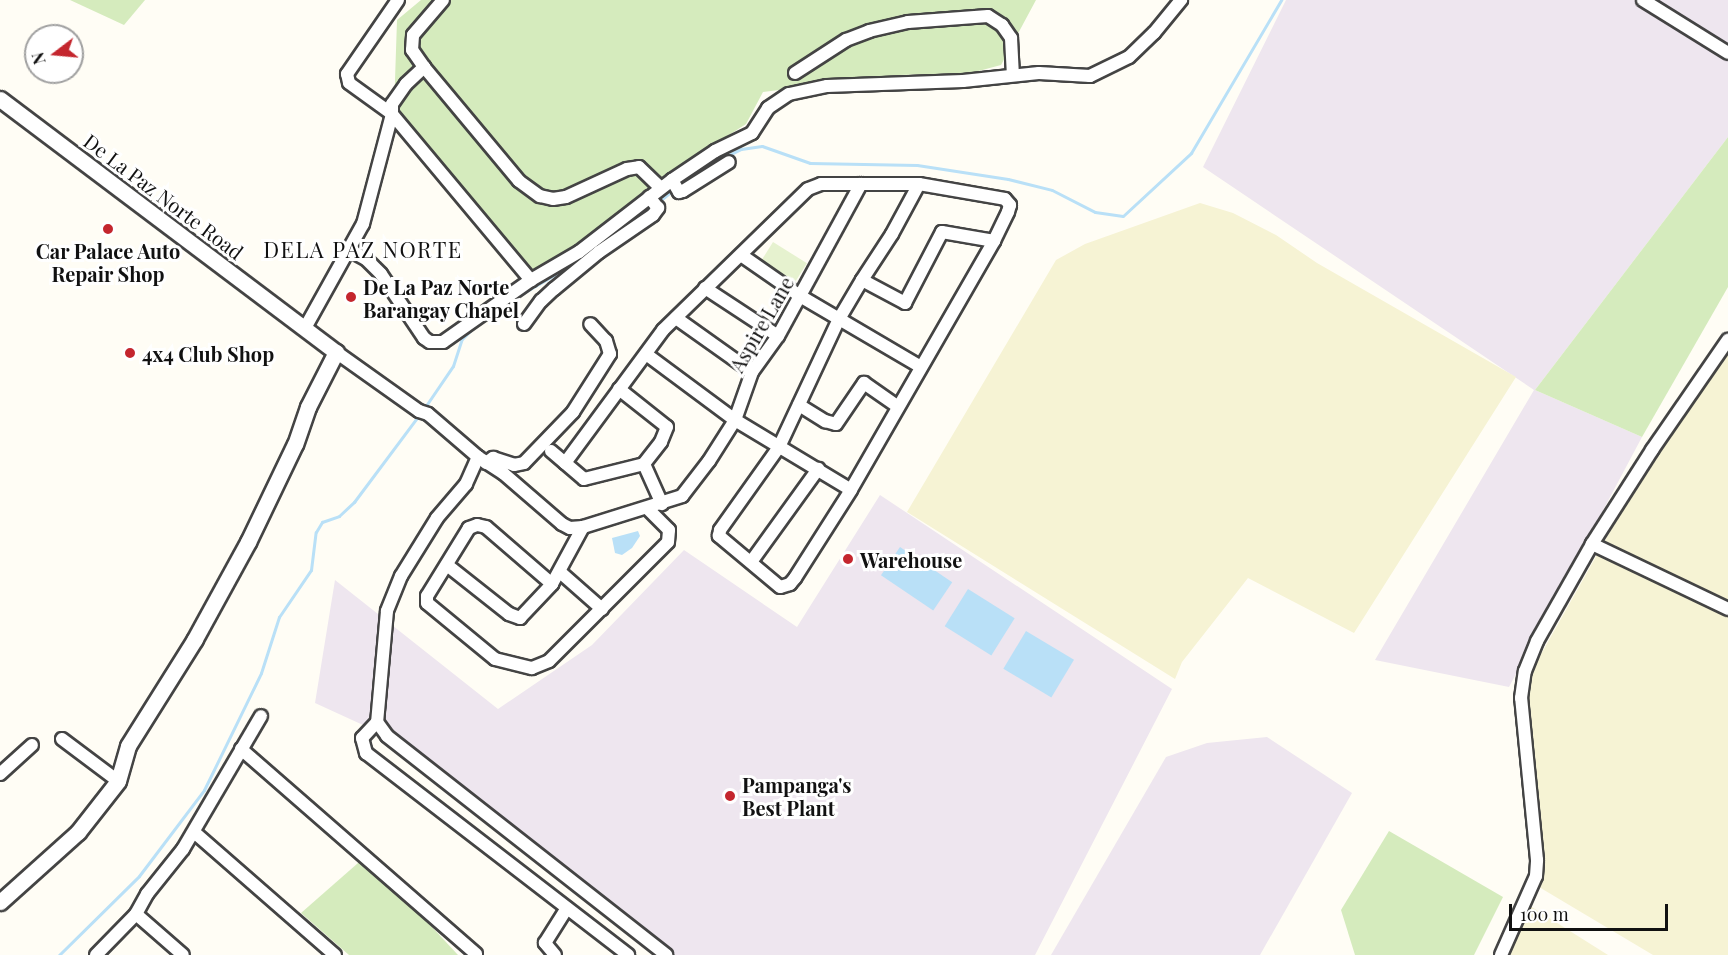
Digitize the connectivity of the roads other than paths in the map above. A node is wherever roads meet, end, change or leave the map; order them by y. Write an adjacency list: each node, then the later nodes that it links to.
1 (398, 0): 10 (street)
2 (443, 0): 6 (street)
3 (1180, 0): 8 (street)
4 (1643, 0): 5 (street)
5 (1728, 53)
6 (424, 67): 10 (street); 15 (street)
7 (795, 73): 8 (street)
8 (1013, 75): 12 (street)
9 (0, 99): 28 (street, De La Paz Norte Road)
10 (392, 114): 18 (street); 20 (street)
11 (729, 162): 12 (street)
12 (708, 166): 15 (street)
13 (861, 184): 14 (street); 19 (street); 23 (street, Aspire Lane)
14 (919, 184): 17 (street); 21 (street)
15 (661, 188): 16 (street)
16 (653, 202): 20 (street); 26 (street)
17 (994, 241): 21 (street); 33 (street)
18 (349, 250): 20 (street); 28 (street)
19 (741, 255): 22 (street); 23 (street)
20 (531, 280)
21 (862, 280): 25 (street)
22 (705, 288): 24 (street); 29 (street)
23 (800, 297): 25 (street); 29 (street, Aspire Lane)
24 (676, 318): 32 (street); 34 (street)
25 (839, 319): 33 (street); 36 (street)
26 (524, 324)
27 (590, 324): 41 (street)
28 (305, 328): 31 (street, De La Paz Norte Road)
29 (778, 336): 34 (street, Aspire Lane)
30 (1728, 340): 49 (street)
31 (336, 352): 41 (street, De La Paz Norte Road); 62 (street)
32 (645, 354): 35 (street); 38 (street)
33 (921, 367): 37 (street)
34 (752, 372): 38 (street, Aspire Lane)
35 (619, 389): 42 (street); 43 (street)
36 (800, 405): 37 (street); 39 (street)
37 (897, 406): 45 (street)
38 (735, 420): 39 (street); 46 (street, Aspire Lane)
39 (779, 447): 44 (street); 50 (street)
40 (551, 451): 42 (street)
41 (482, 460): 48 (street); 57 (street)
42 (565, 463): 43 (street)
43 (644, 464): 46 (street)
44 (818, 469): 45 (street); 50 (street)
45 (851, 490): 50 (street)
46 (662, 504): 47 (street, Aspire Lane)
47 (648, 508): 48 (street, Aspire Lane); 54 (street)
48 (583, 527): 52 (street)
49 (1592, 544): 55 (street); 74 (street)
50 (751, 562)
51 (447, 565): 53 (street); 53 (street); 54 (street)
52 (560, 572): 53 (street); 54 (street)
53 (552, 584)
54 (602, 609)
55 (1728, 609)
56 (261, 716): 60 (street)
57 (377, 722): 65 (street); 73 (street)
58 (62, 740): 62 (street)
59 (32, 745): 61 (street)
60 (241, 749): 63 (street); 67 (street)
61 (2, 768)
62 (118, 781): 64 (street)
63 (194, 832): 66 (street); 70 (street)
64 (0, 902)
65 (567, 909): 71 (street); 72 (street)
66 (136, 914): 68 (street); 69 (street)
67 (476, 954)
68 (96, 955)
69 (183, 955)
70 (335, 955)
71 (555, 955)
72 (628, 955)
73 (666, 955)
74 (1501, 955)

